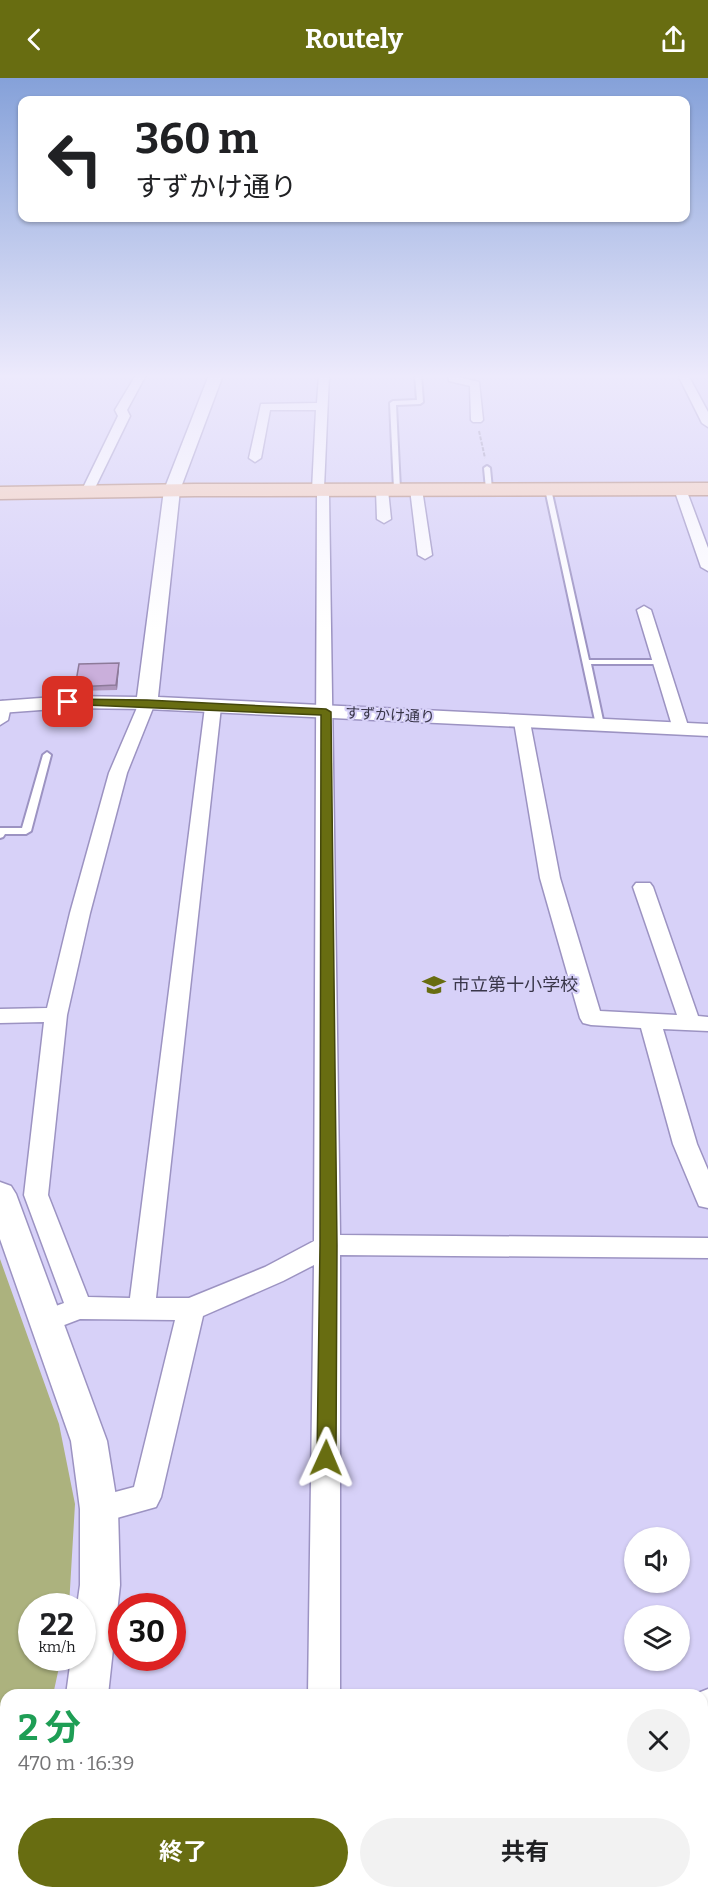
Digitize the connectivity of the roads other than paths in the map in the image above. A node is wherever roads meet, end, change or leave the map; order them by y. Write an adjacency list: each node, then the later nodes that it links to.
1 (103, 460): 13 (street)
2 (183, 460): 11 (street)
3 (319, 460): 12 (street)
4 (396, 460): 6 (lane)
5 (487, 468): 7 (lane)
6 (398, 489): 7 (main road); 12 (main road); 15 (street); 16 (street)
7 (489, 489): 8 (main road)
8 (548, 489): 9 (main road); 19 (lane)
9 (680, 489): 10 (main road); 17 (street)
10 (708, 489)
11 (172, 490): 12 (main road); 13 (main road); 21 (street)
12 (318, 490): 24 (street)
13 (87, 492): 14 (main road)
14 (0, 493)
15 (384, 519)
16 (424, 555)
17 (708, 567)
18 (644, 610): 20 (street)
19 (588, 662): 20 (lane); 26 (lane)
20 (660, 662): 27 (street)
21 (147, 703): 22 (street, すずかけ通り); 23 (street, すずかけ通り); 32 (street)
22 (213, 706): 24 (street, すずかけ通り); 41 (street)
23 (1, 711)
24 (326, 712): 25 (street, すずかけ通り); 38 (street)
25 (522, 722): 26 (street, すずかけ通り); 34 (street)
26 (600, 725): 27 (street, すずかけ通り)
27 (681, 729): 28 (street, すずかけ通り)
28 (708, 730)
29 (47, 755): 30 (lane)
30 (0, 835)
31 (643, 887): 35 (street)
32 (57, 1015): 33 (street); 40 (street)
33 (0, 1016)
34 (650, 1021): 35 (street); 37 (street)
35 (699, 1023)
36 (0, 1194): 43 (street)
37 (708, 1199)
38 (329, 1245): 39 (street); 42 (street); 46 (street)
39 (708, 1248)
40 (79, 1308): 41 (street); 43 (street)
41 (142, 1308): 42 (street)
42 (191, 1309): 44 (street)
43 (46, 1321): 44 (street)
44 (99, 1509): 45 (street)
45 (88, 1689)
46 (324, 1689)

